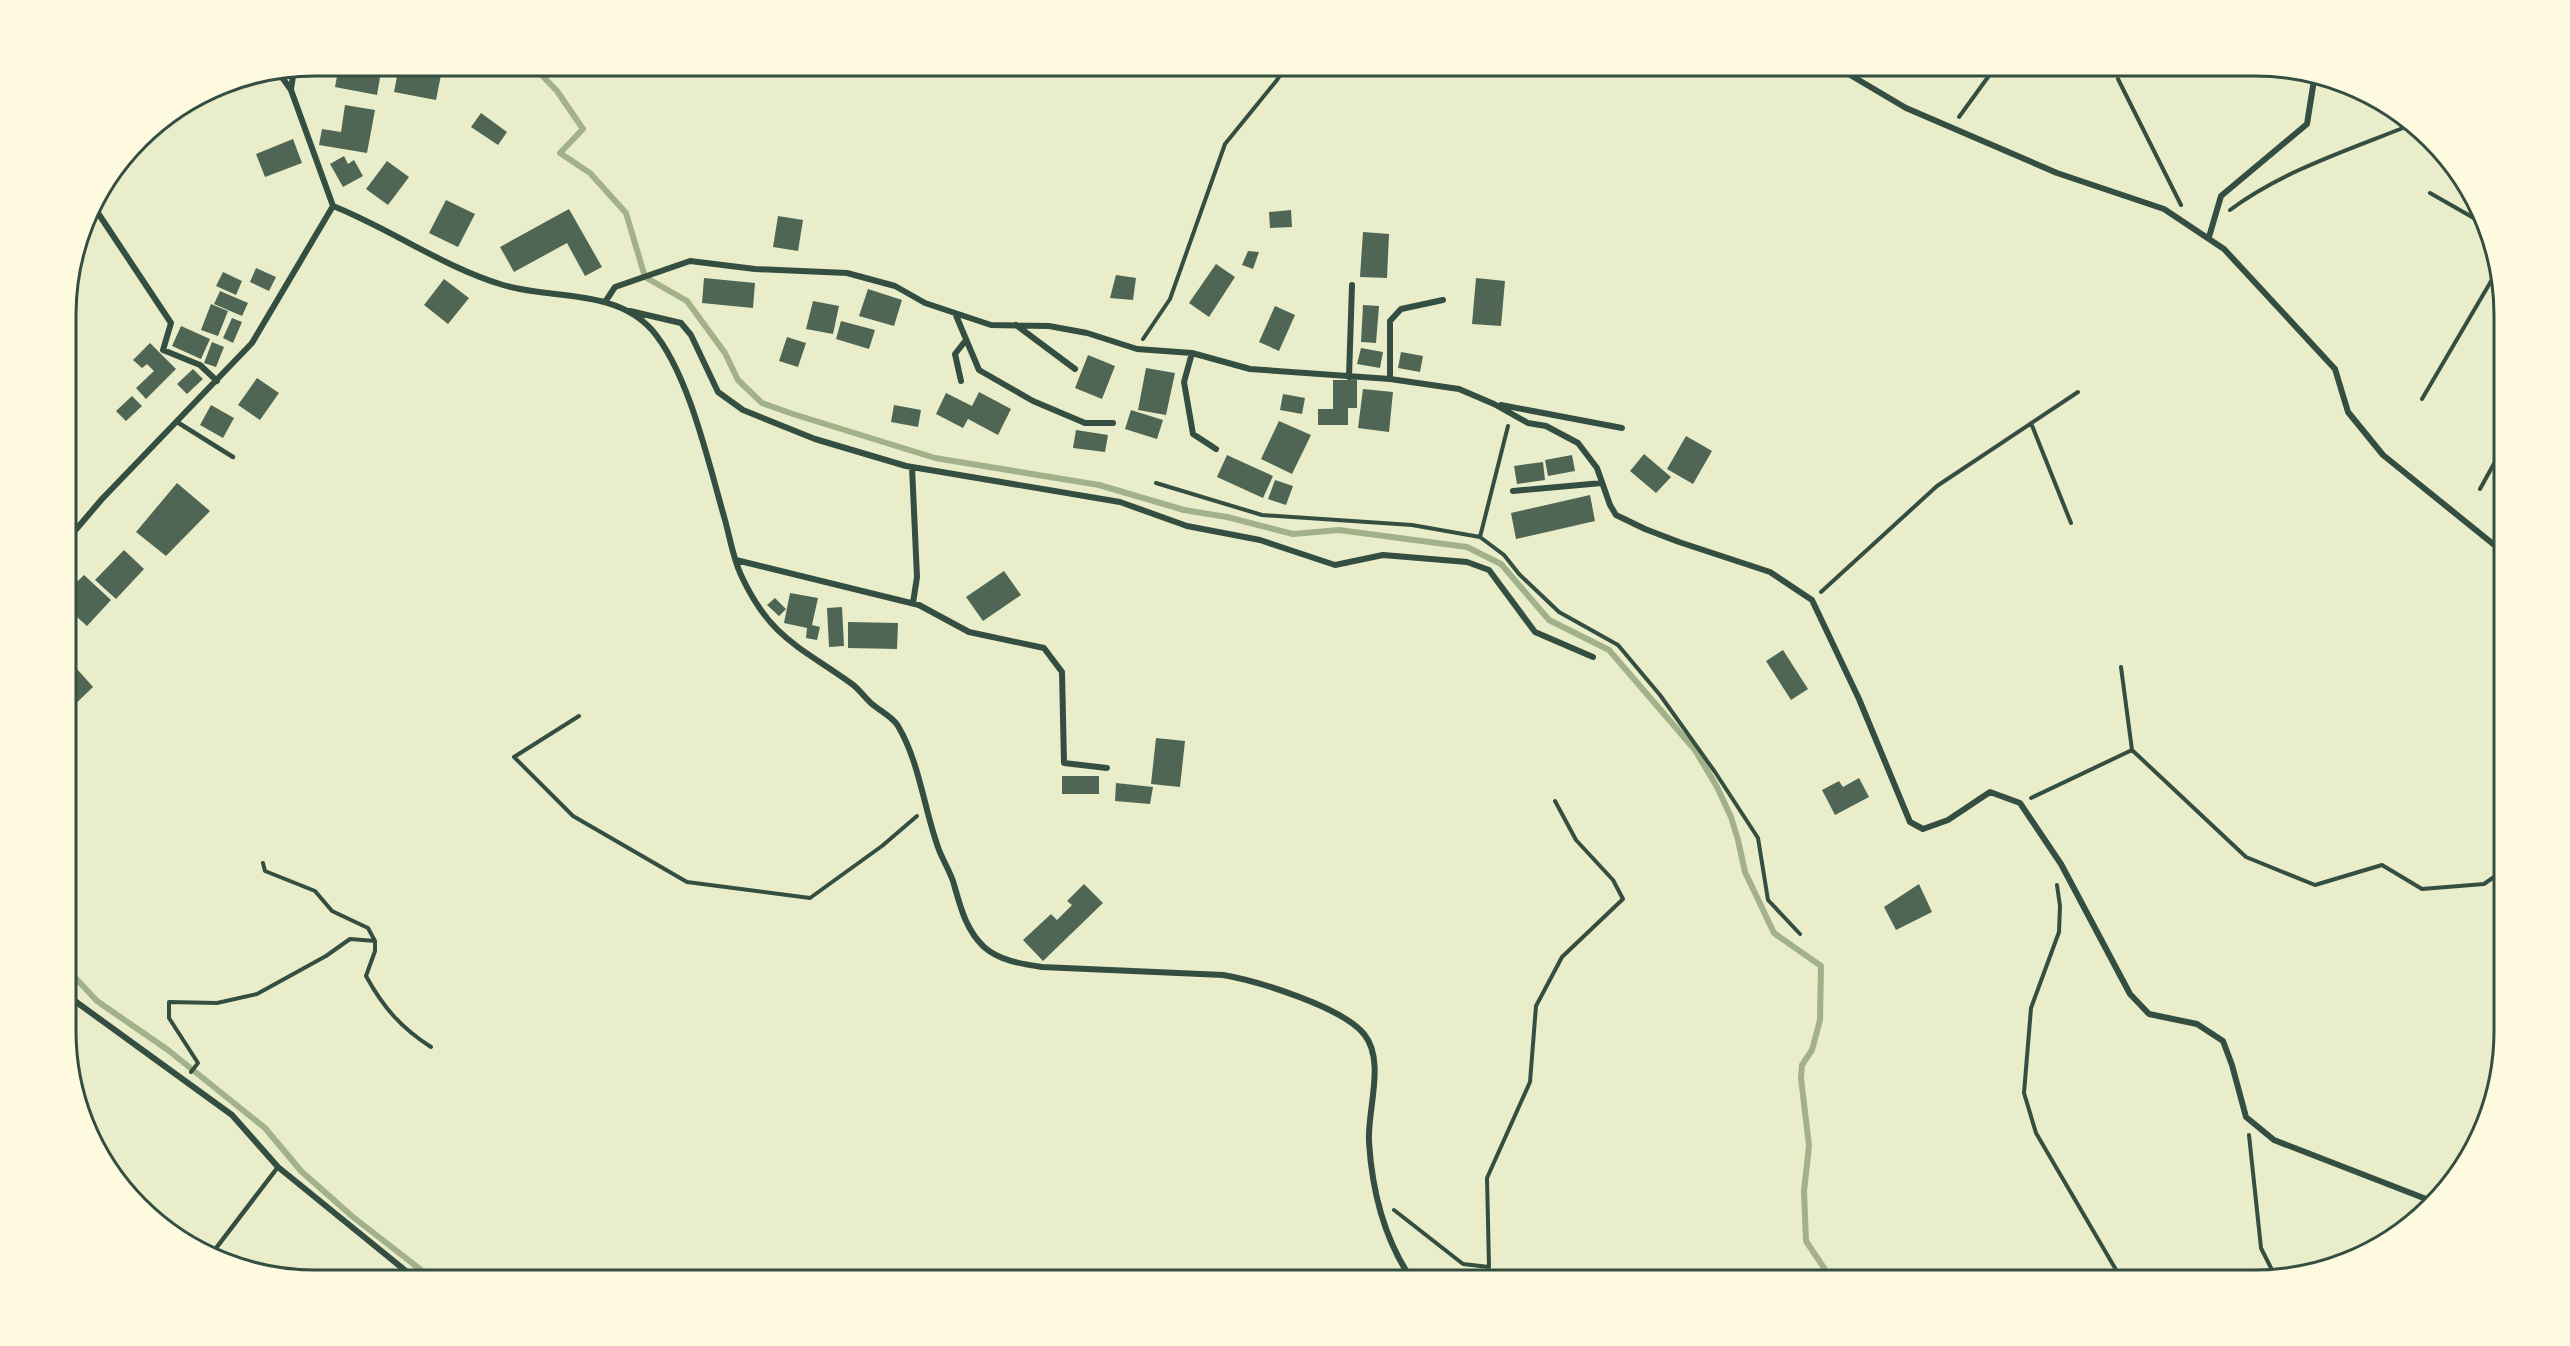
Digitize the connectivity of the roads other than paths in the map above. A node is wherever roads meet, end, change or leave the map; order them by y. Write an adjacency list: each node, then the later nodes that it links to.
1 (1852, 76): 8 (street)
2 (293, 78): 5 (street)
3 (283, 79): 5 (street)
4 (2313, 84): 8 (street)
5 (291, 90): 6 (street)
6 (333, 206): 11 (street); 20 (street)
7 (99, 215): 20 (street)
8 (2209, 237): 32 (street)
9 (1352, 285): 18 (street)
10 (1443, 300): 19 (street)
11 (605, 302): 12 (street); 13 (street)
12 (626, 310): 28 (street); 33 (street)
13 (955, 313): 14 (street); 15 (street)
14 (1016, 325): 16 (street); 17 (street)
15 (966, 340): 21 (street); 24 (street)
16 (1192, 353): 18 (street); 26 (street)
17 (1075, 369)
18 (1349, 376): 19 (street)
19 (1390, 379): 22 (street)
20 (217, 381): 23 (street)
21 (961, 381)
22 (1494, 404): 25 (street); 29 (street)
23 (177, 422): 27 (lane); 31 (street)
24 (1113, 423)
25 (1622, 428)
26 (1216, 449)
27 (233, 457)
28 (912, 467): 34 (street); 35 (street)
29 (1602, 483): 30 (street); 39 (street)
30 (1514, 491)
31 (77, 528)
32 (2494, 545)
33 (736, 560): 34 (street); 42 (street)
34 (913, 603): 36 (street)
35 (1593, 657)
36 (1107, 768)
37 (77, 1003): 38 (street)
38 (278, 1167): 40 (lane); 41 (street)
39 (2425, 1199)
40 (216, 1248)
41 (405, 1270)
42 (1407, 1270)

